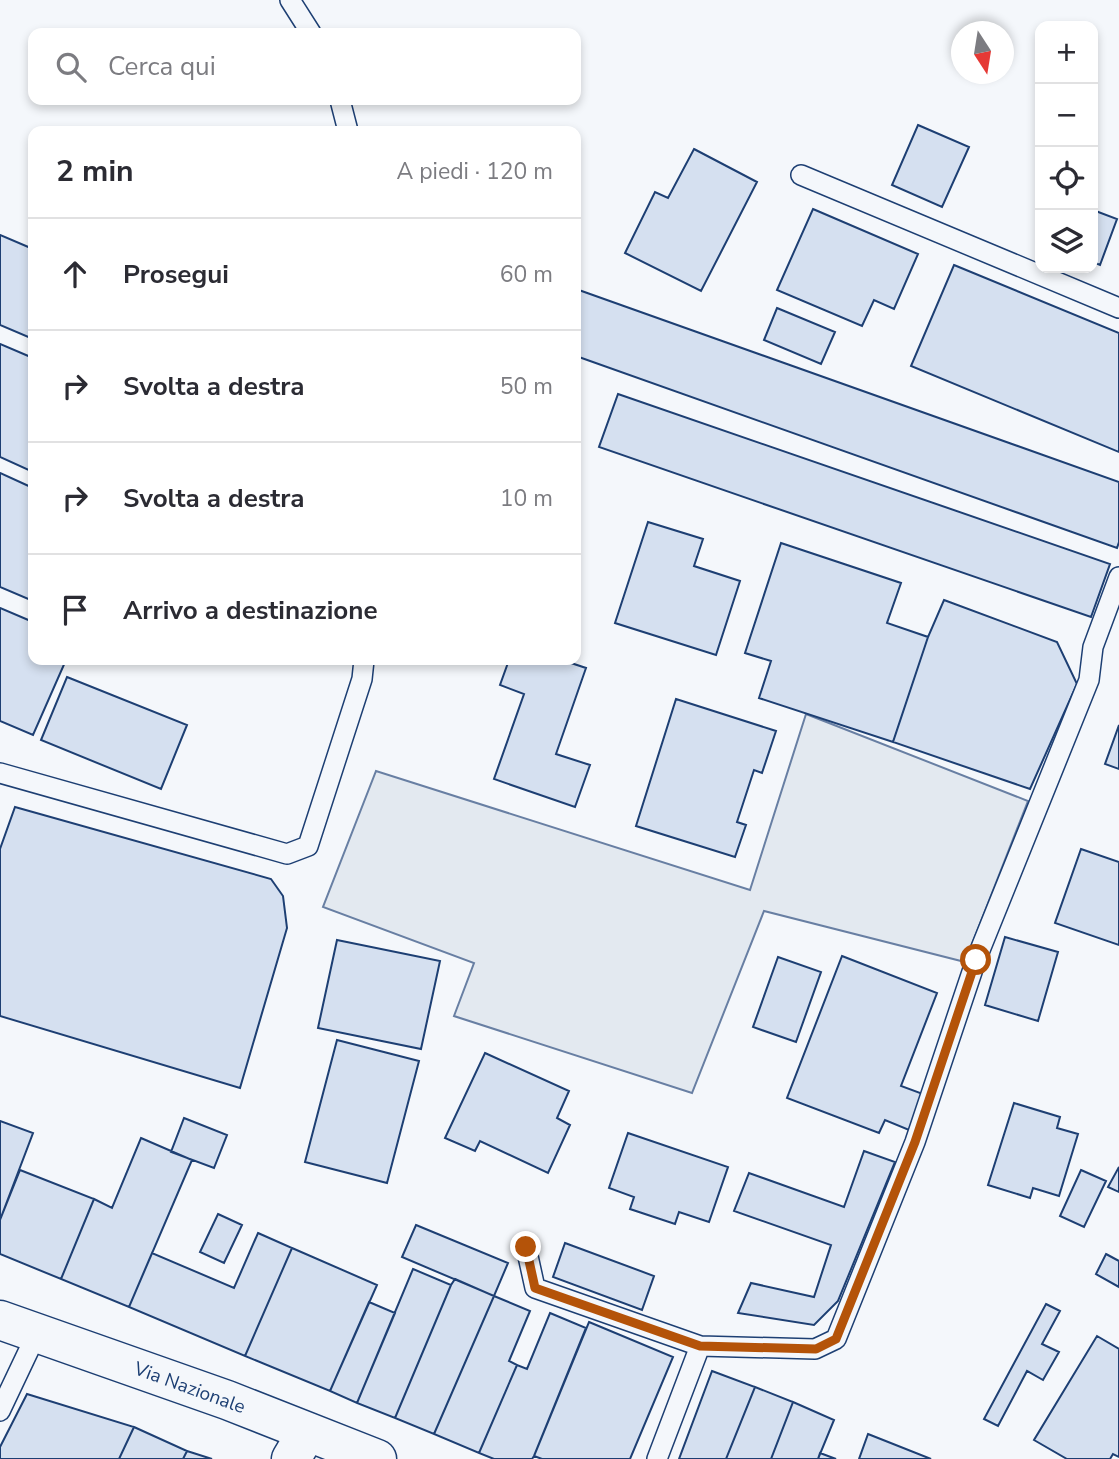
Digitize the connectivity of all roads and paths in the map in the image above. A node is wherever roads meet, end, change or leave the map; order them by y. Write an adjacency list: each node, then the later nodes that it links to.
1 (290, 0): 2 (lane)
2 (308, 28)
3 (341, 105): 4 (lane)
4 (347, 126)
5 (801, 175): 6 (lane)
6 (1119, 308)
7 (1119, 577): 13 (lane)
8 (363, 665): 9 (lane)
9 (0, 773)
10 (526, 1247): 13 (lane)
11 (0, 1320): 12 (main road, Via Nazionale)
12 (37, 1333): 14 (lane); 15 (main road, Via Nazionale)
13 (700, 1346): 17 (lane)
14 (0, 1411)
15 (299, 1445): 16 (main road, Via Nazionale)
16 (377, 1459)
17 (657, 1459)

